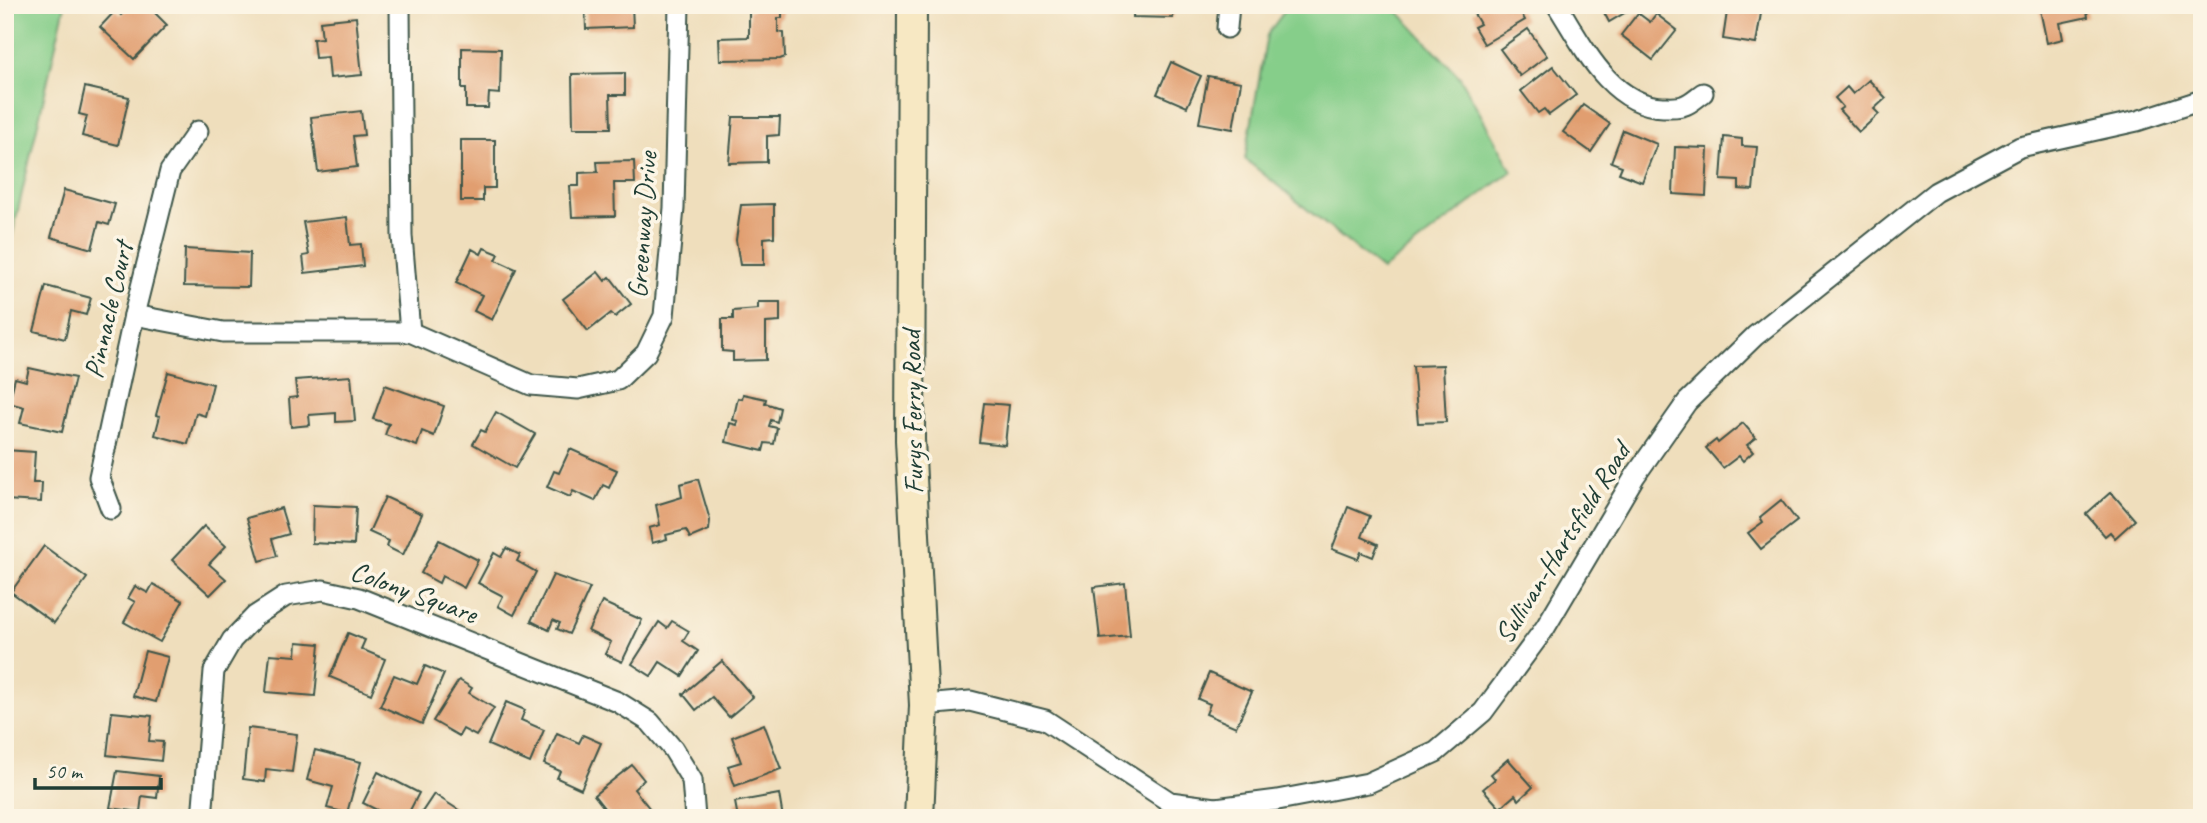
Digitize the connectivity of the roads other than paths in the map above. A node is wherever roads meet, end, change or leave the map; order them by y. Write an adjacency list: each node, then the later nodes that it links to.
1 (400, 5): 11 (street)
2 (679, 5): 11 (street, Greenway Drive)
3 (912, 5): 13 (main road, Furys Ferry Road)
4 (1229, 5): 6 (street)
5 (1557, 5): 7 (street)
6 (1227, 28)
7 (1703, 93)
8 (2202, 100): 13 (street, Sullivan-Hartsfield Road)
9 (198, 131): 10 (street, Pinnacle Court)
10 (134, 315): 11 (street, Greenway Drive); 12 (street, Pinnacle Court)
11 (410, 332)
12 (111, 509)
13 (924, 705): 16 (main road, Furys Ferry Road)
14 (202, 818): 15 (street, Colony Square)
15 (695, 818)
16 (919, 818)

